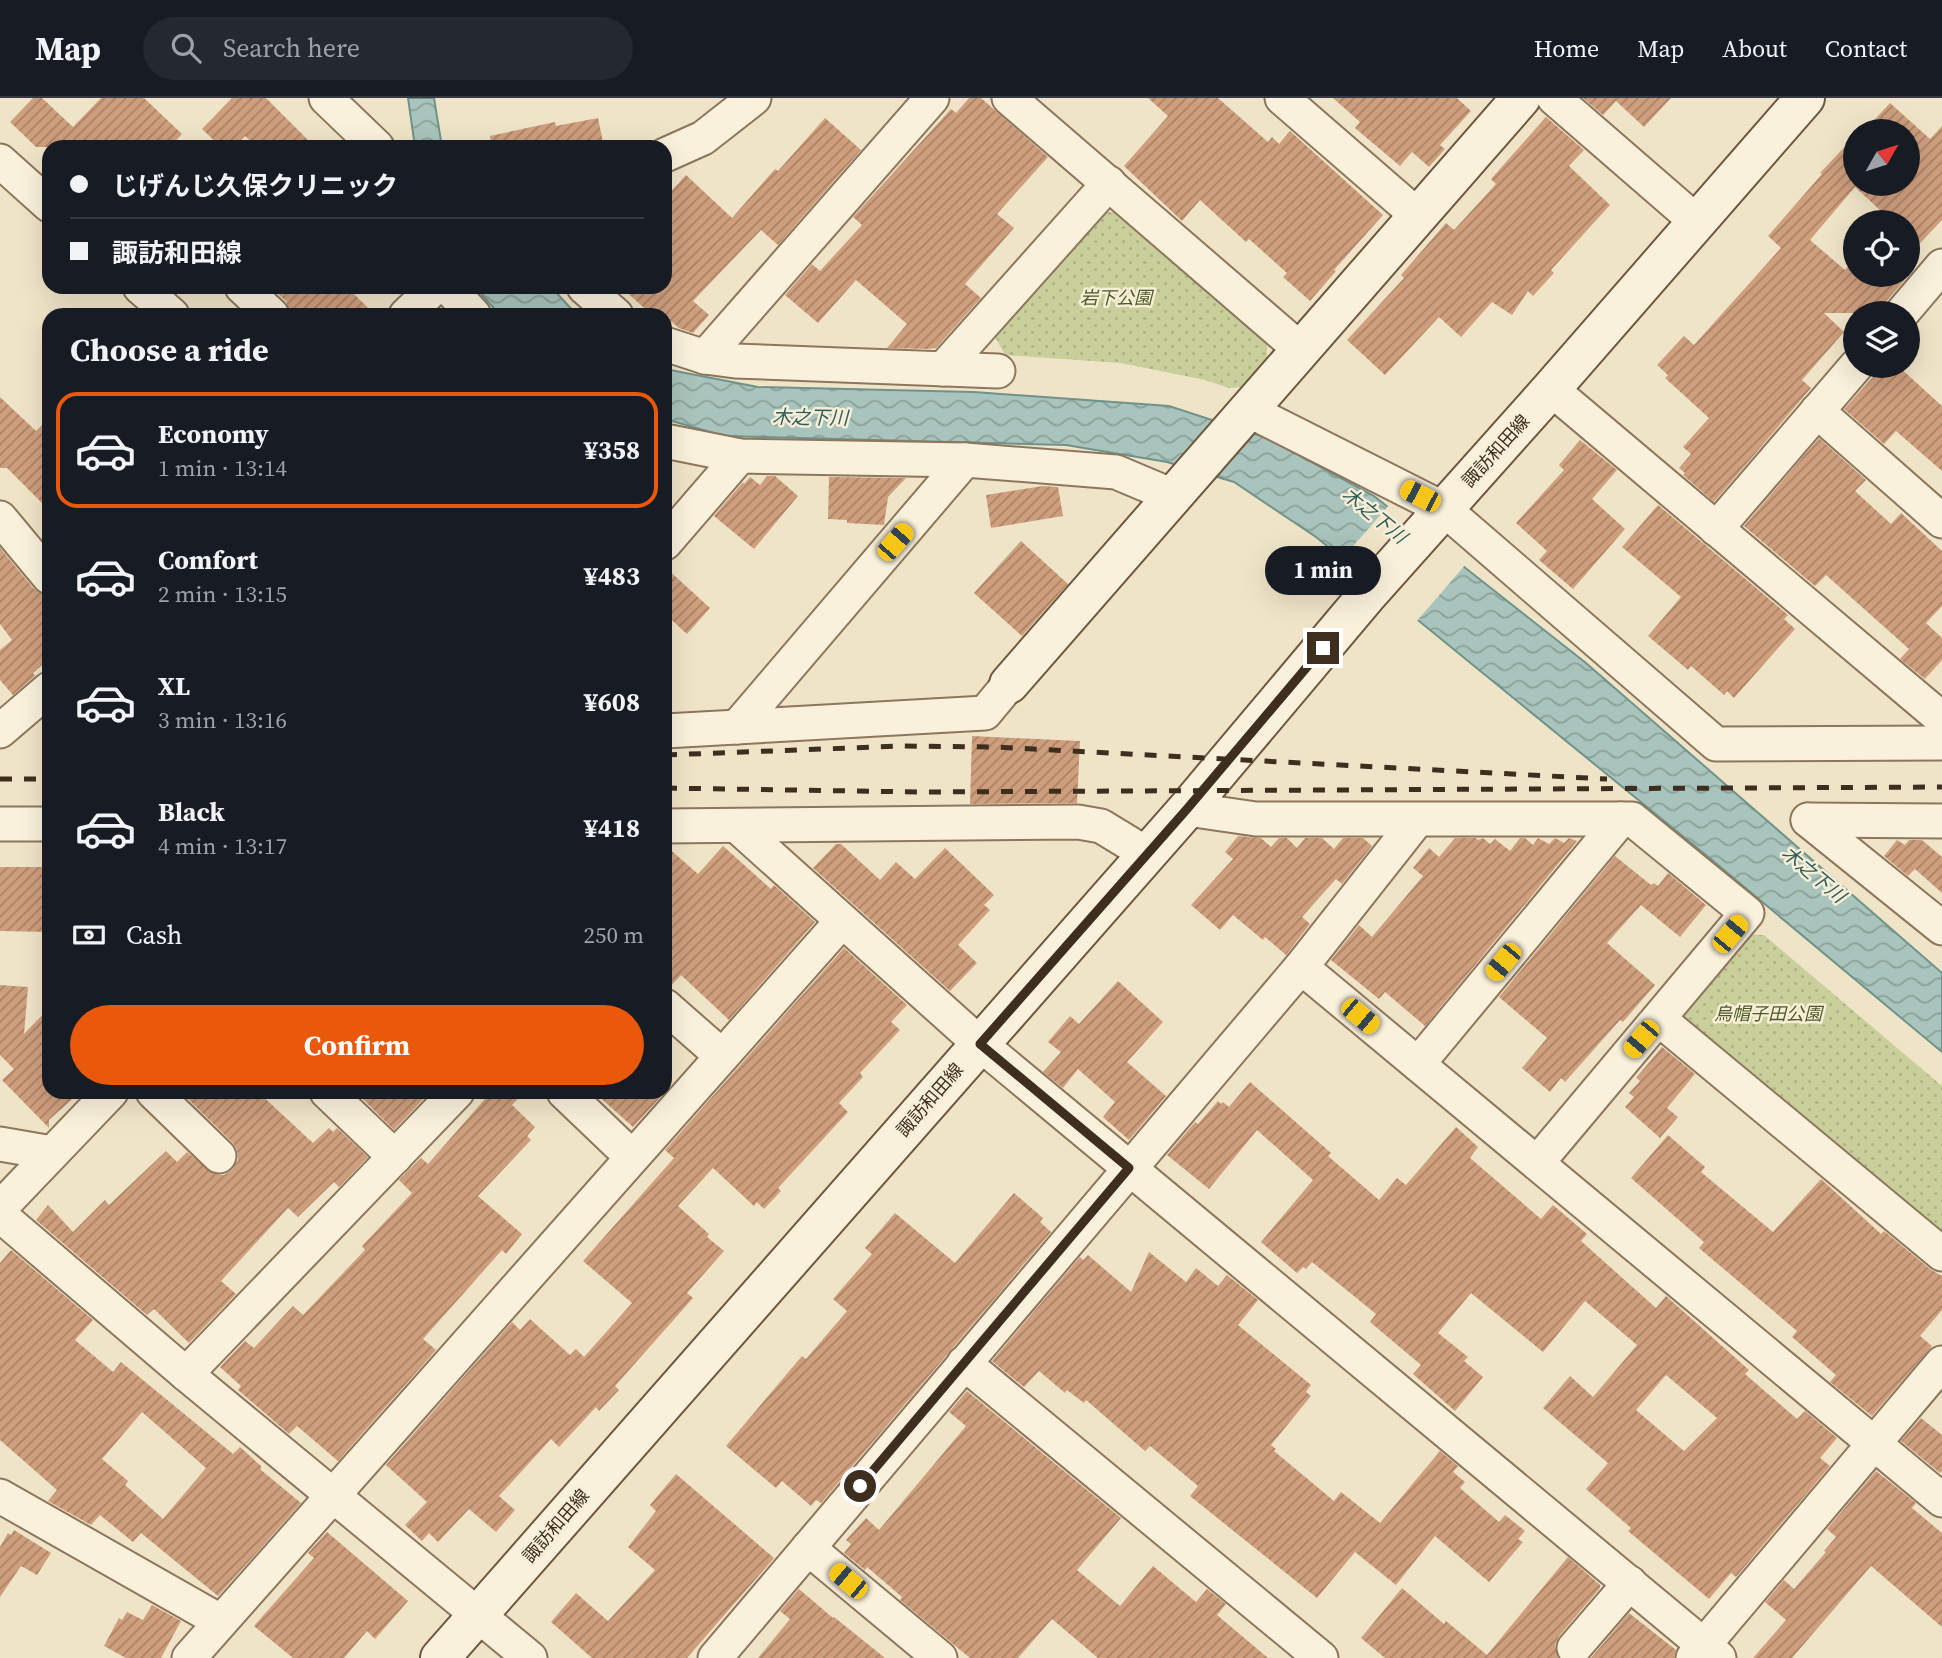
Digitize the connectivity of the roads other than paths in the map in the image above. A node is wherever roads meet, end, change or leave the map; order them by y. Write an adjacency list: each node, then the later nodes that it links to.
1 (326, 98): 9 (street)
2 (754, 98): 10 (street)
3 (932, 98): 30 (street)
4 (1009, 98): 12 (street)
5 (1282, 98): 14 (street)
6 (1521, 98): 14 (street)
7 (1554, 98): 15 (street)
8 (1805, 98): 15 (street, 諏訪和田線)
9 (370, 140)
10 (672, 152)
11 (0, 161): 13 (street)
12 (1109, 183): 29 (street); 31 (street)
13 (42, 199)
14 (1418, 216): 29 (street)
15 (1697, 222): 34 (street, 諏訪和田線)
16 (1942, 266): 22 (street)
17 (148, 294): 23 (street)
18 (250, 294): 24 (street)
19 (428, 294): 25 (street)
20 (454, 294): 26 (street)
21 (592, 294): 27 (street)
22 (1912, 301)
23 (164, 308)
24 (264, 308)
25 (413, 308)
26 (468, 308)
27 (608, 308)
28 (672, 346): 30 (street)
29 (1301, 351): 36 (street)
30 (705, 357): 31 (street)
31 (943, 369): 32 (street)
32 (998, 371)
33 (1846, 378): 35 (street)
34 (1551, 389): 41 (street, 諏訪和田線); 44 (street)
35 (1817, 411): 43 (street); 44 (street)
36 (1243, 416): 40 (street); 41 (street)
37 (672, 442): 38 (street)
38 (740, 456): 39 (street); 45 (street)
39 (965, 460): 40 (street); 50 (street)
40 (1178, 490): 47 (street)
41 (1438, 516): 53 (street); 54 (street, 諏訪和田線)
42 (0, 518): 46 (street)
43 (1942, 521)
44 (1716, 529): 49 (street)
45 (672, 535)
46 (42, 569)
47 (1009, 684): 50 (street)
48 (42, 695): 51 (street)
49 (1942, 719)
50 (737, 727): 52 (street)
51 (0, 731)
52 (672, 731)
53 (1942, 743)
54 (1187, 809): 56 (street); 62 (street, 諏訪和田線)
55 (1621, 819): 56 (street); 67 (street); 70 (street)
56 (1418, 820): 65 (street)
57 (1942, 821): 64 (street)
58 (0, 824): 59 (street)
59 (42, 824)
60 (672, 826): 61 (street)
61 (737, 826): 62 (street); 63 (street)
62 (1147, 855): 68 (street, 諏訪和田線)
63 (842, 921): 68 (street); 69 (street)
64 (1942, 928)
65 (1301, 967): 70 (street); 82 (street)
66 (672, 1012): 69 (street)
67 (1659, 1018): 81 (street); 85 (street)
68 (980, 1044): 82 (street); 95 (street, 諏訪和田線)
69 (722, 1056): 79 (street)
70 (1418, 1064): 81 (street)
71 (104, 1099): 77 (street)
72 (160, 1099): 78 (street)
73 (334, 1099): 80 (street)
74 (450, 1099): 80 (street)
75 (571, 1099): 79 (street)
76 (0, 1144): 77 (street)
77 (52, 1153): 83 (street)
78 (219, 1156)
79 (631, 1156): 90 (street)
80 (395, 1157): 88 (street)
81 (1537, 1163): 89 (street)
82 (1129, 1168): 86 (street); 94 (street)
83 (0, 1208)
84 (0, 1216): 88 (street)
85 (1942, 1254)
86 (964, 1363): 93 (street); 104 (street)
87 (1942, 1363): 89 (street)
88 (186, 1374): 90 (street)
89 (1874, 1444): 92 (street); 98 (street)
90 (333, 1496): 95 (street); 96 (street)
91 (2, 1499): 96 (street)
92 (1942, 1500)
93 (808, 1548): 102 (street); 103 (street)
94 (1630, 1583): 97 (street); 98 (street)
95 (478, 1615): 100 (street, 諏訪和田線); 101 (street)
96 (220, 1621): 99 (street)
97 (1574, 1648)
98 (1705, 1654)
99 (189, 1658)
100 (440, 1658)
101 (530, 1658)
102 (715, 1658)
103 (940, 1658)
104 (1321, 1658)

